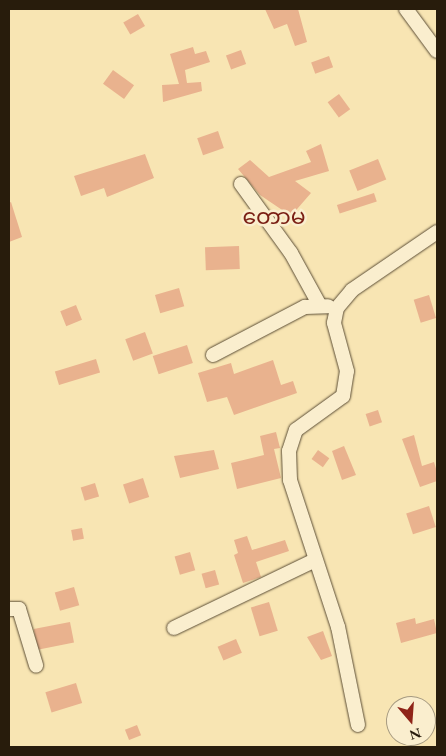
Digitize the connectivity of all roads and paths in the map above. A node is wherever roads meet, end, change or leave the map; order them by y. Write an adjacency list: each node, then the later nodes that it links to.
1 (406, 9): 2 (street)
2 (437, 51)
3 (241, 184): 5 (street)
4 (437, 232): 6 (street)
5 (319, 304): 6 (street); 7 (street)
6 (337, 308): 8 (street)
7 (214, 354)
8 (314, 560): 10 (street); 12 (street)
9 (9, 609): 11 (street)
10 (174, 628)
11 (36, 665)
12 (358, 725)

